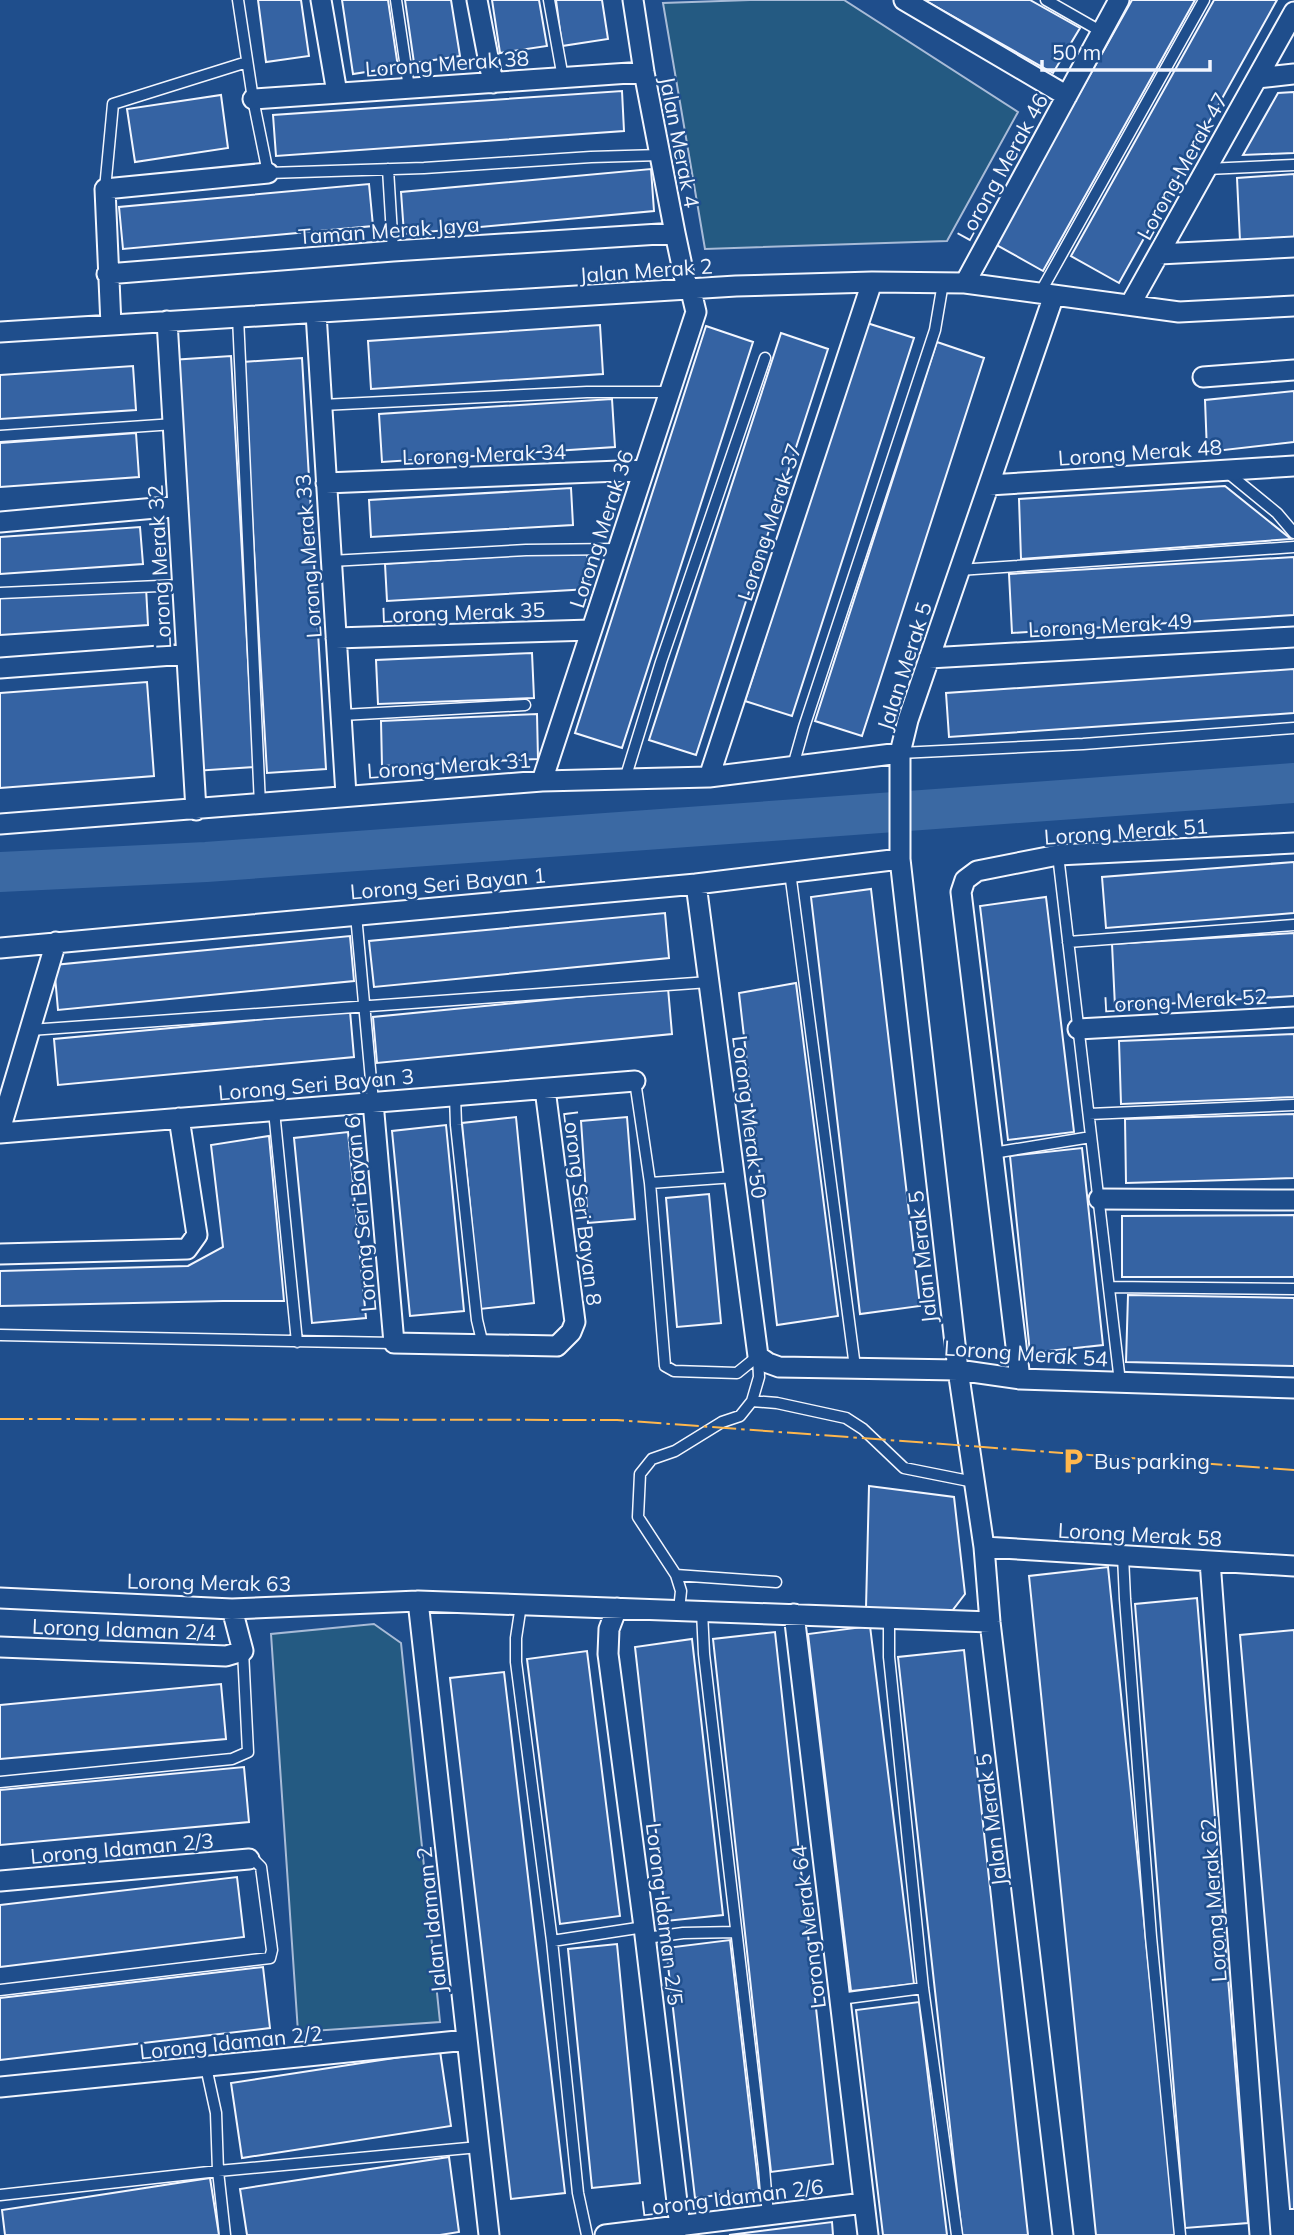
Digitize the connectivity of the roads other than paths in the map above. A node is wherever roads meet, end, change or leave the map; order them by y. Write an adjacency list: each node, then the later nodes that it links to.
1 (238, 0): 13 (lane)
2 (321, 0): 20 (street)
3 (396, 0): 19 (lane)
4 (477, 0): 18 (street)
5 (549, 0): 16 (lane)
6 (633, 0): 14 (street, Jalan Merak 4)
7 (904, 0): 21 (street)
8 (1046, 0): 12 (lane)
9 (1119, 0): 12 (street, Lorong Merak 46)
10 (1204, 0): 38 (lane)
11 (1294, 12): 17 (street, Lorong Merak 47)
12 (1102, 32): 21 (street, Lorong Merak 46)
13 (247, 62): 22 (lane); 28 (lane)
14 (644, 72): 16 (street, Lorong Merak 38); 23 (street, Jalan Merak 4)
15 (1294, 74): 17 (street)
16 (563, 78): 18 (street, Lorong Merak 38)
17 (1257, 78): 26 (street, Lorong Merak 47)
18 (493, 83): 19 (street, Lorong Merak 38)
19 (409, 88): 20 (street, Lorong Merak 38)
20 (337, 93): 22 (street, Lorong Merak 38)
21 (1067, 96): 36 (street, Lorong Merak 46)
22 (253, 99): 27 (lane)
23 (660, 155): 25 (lane); 29 (street, Jalan Merak 4)
24 (1294, 165): 26 (lane)
25 (388, 169): 27 (lane); 31 (lane)
26 (1206, 169): 32 (street, Lorong Merak 47)
27 (268, 173): 28 (street)
28 (105, 189): 33 (street)
29 (675, 233): 31 (street, Taman Merak Jaya); 37 (street, Jalan Merak 4)
30 (1294, 247): 32 (street)
31 (393, 251): 33 (street, Taman Merak Jaya)
32 (1159, 254): 39 (street, Lorong Merak 47)
33 (107, 274): 44 (street)
34 (872, 282): 35 (street, Jalan Merak 2); 37 (street, Jalan Merak 2); 78 (street, Lorong Merak 37)
35 (943, 282): 36 (street, Jalan Merak 2); 77 (lane)
36 (965, 283): 38 (street, Jalan Merak 2)
37 (691, 291): 41 (street, Jalan Merak 2); 49 (street, Lorong Merak 36)
38 (1047, 294): 39 (street, Jalan Merak 2); 57 (street, Jalan Merak 5)
39 (1130, 305): 40 (street, Jalan Merak 2)
40 (1294, 306)
41 (316, 313): 42 (street, Jalan Merak 2); 50 (street, Lorong Merak 33)
42 (238, 316): 43 (street, Jalan Merak 2); 82 (lane)
43 (167, 321): 44 (street, Jalan Merak 2); 51 (street, Lorong Merak 32)
44 (110, 324): 45 (street, Jalan Merak 2)
45 (0, 332)
46 (765, 358): 79 (lane)
47 (1294, 370): 48 (street)
48 (1203, 377)
49 (670, 392): 50 (lane); 54 (street, Lorong Merak 36)
50 (321, 405): 56 (street, Lorong Merak 33)
51 (174, 424): 52 (lane); 58 (street, Lorong Merak 32)
52 (0, 436)
53 (1294, 466): 55 (street, Lorong Merak 48)
54 (644, 470): 56 (street, Lorong Merak 34); 62 (street, Lorong Merak 36)
55 (1225, 470): 57 (street, Lorong Merak 48); 60 (lane)
56 (326, 483): 63 (street, Lorong Merak 33)
57 (989, 485): 64 (street, Jalan Merak 5)
58 (178, 506): 59 (street); 65 (street, Lorong Merak 32)
59 (0, 522)
60 (1294, 533)
61 (1294, 547): 64 (lane)
62 (618, 549): 63 (lane); 67 (street, Lorong Merak 36)
63 (331, 561): 69 (street, Lorong Merak 33)
64 (960, 570): 71 (street, Jalan Merak 5)
65 (183, 585): 66 (lane); 70 (street, Lorong Merak 32)
66 (0, 593)
67 (592, 630): 69 (street, Lorong Merak 35); 80 (street, Lorong Merak 36)
68 (1294, 637): 71 (street, Lorong Merak 49)
69 (337, 638): 74 (street, Lorong Merak 33)
70 (186, 653): 72 (street); 83 (street, Lorong Merak 32)
71 (929, 658): 76 (street, Jalan Merak 5)
72 (0, 668)
73 (525, 705): 74 (lane)
74 (342, 716): 81 (street, Lorong Merak 33)
75 (1294, 728): 76 (lane)
76 (900, 753): 77 (street, Lorong Merak 31); 87 (street, Jalan Merak 5)
77 (793, 767): 78 (street, Lorong Merak 31)
78 (709, 777): 79 (street, Lorong Merak 31)
79 (625, 779): 80 (street, Lorong Merak 31)
80 (542, 782): 81 (street, Lorong Merak 31)
81 (346, 795): 82 (street, Lorong Merak 31)
82 (260, 805): 83 (street, Lorong Merak 31)
83 (196, 810): 84 (street, Lorong Merak 31)
84 (0, 824)
85 (1294, 844): 86 (street, Lorong Merak 51)
86 (1058, 855): 93 (lane); 110 (street, Lorong Merak 51)
87 (900, 859): 88 (street, Lorong Seri Bayan 1); 124 (street, Jalan Merak 5)
88 (790, 872): 89 (street, Lorong Seri Bayan 1); 123 (lane)
89 (696, 884): 90 (street, Lorong Seri Bayan 1); 95 (street, Lorong Merak 50)
90 (356, 915): 92 (street, Lorong Seri Bayan 1); 96 (lane, Lorong Seri Bayan 6)
91 (1294, 925): 93 (lane)
92 (56, 942): 94 (street, Lorong Seri Bayan 1); 99 (street)
93 (1069, 942): 98 (lane)
94 (0, 948)
95 (709, 982): 96 (lane); 111 (street, Lorong Merak 50)
96 (364, 1006): 99 (lane); 103 (lane, Lorong Seri Bayan 6)
97 (1294, 1017): 98 (street, Lorong Merak 52)
98 (1078, 1029): 106 (lane)
99 (30, 1030): 108 (street)
100 (635, 1081): 101 (street, Lorong Seri Bayan 3); 112 (lane)
101 (545, 1089): 102 (street, Lorong Seri Bayan 3); 121 (street, Lorong Seri Bayan 8)
102 (455, 1096): 103 (street, Lorong Seri Bayan 3); 121 (lane)
103 (373, 1102): 105 (street, Lorong Seri Bayan 3); 120 (street, Lorong Seri Bayan 6)
104 (1294, 1105): 106 (lane)
105 (274, 1111): 107 (street, Lorong Seri Bayan 3); 119 (lane)
106 (1089, 1114): 109 (lane)
107 (178, 1118): 108 (street, Lorong Seri Bayan 3); 115 (street)
108 (0, 1131)
109 (1091, 1137): 110 (lane); 113 (lane)
110 (993, 1153): 125 (street)
111 (735, 1177): 112 (lane); 122 (street, Lorong Merak 50)
112 (650, 1183): 122 (lane)
113 (1099, 1199): 114 (street); 116 (lane)
114 (1294, 1200)
115 (0, 1254)
116 (1109, 1287): 117 (lane); 126 (lane)
117 (1294, 1289)
118 (0, 1335): 119 (lane)
119 (297, 1342): 120 (lane)
120 (394, 1343): 121 (street)
121 (483, 1345)
122 (758, 1356): 123 (street, Lorong Merak 54); 128 (lane)
123 (855, 1367): 124 (street, Lorong Merak 54)
124 (958, 1370): 125 (street, Lorong Merak 54); 129 (street, Jalan Merak 5)
125 (1020, 1379): 126 (street, Lorong Merak 54)
126 (1120, 1382): 127 (street, Lorong Merak 54)
127 (1294, 1388)
128 (752, 1401): 129 (lane); 134 (lane)
129 (974, 1482): 130 (street, Jalan Merak 5)
130 (984, 1547): 131 (street, Lorong Merak 58); 145 (street, Jalan Merak 5)
131 (1123, 1556): 132 (street, Lorong Merak 58); 173 (lane)
132 (1210, 1561): 133 (street, Lorong Merak 58); 174 (street, Lorong Merak 62)
133 (1294, 1566)
134 (676, 1575): 135 (lane); 141 (lane)
135 (776, 1582)
136 (0, 1598): 140 (street, Lorong Merak 63)
137 (418, 1601): 138 (street, Lorong Merak 63); 140 (street, Lorong Merak 63); 157 (street, Jalan Idaman 2)
138 (521, 1605): 139 (street, Lorong Merak 63); 153 (lane)
139 (617, 1608): 141 (street, Lorong Merak 63); 152 (street, Lorong Idaman 2/5)
140 (232, 1609): 147 (street, Lorong Idaman 2/4)
141 (680, 1611): 142 (street, Lorong Merak 63)
142 (702, 1611): 143 (street, Lorong Merak 63); 151 (lane)
143 (794, 1614): 144 (street, Lorong Merak 63); 156 (street, Lorong Merak 64)
144 (888, 1618): 145 (street, Lorong Merak 63); 154 (lane)
145 (990, 1622): 172 (street, Jalan Merak 5)
146 (0, 1647): 147 (street, Lorong Idaman 2/4)
147 (243, 1651): 148 (lane)
148 (0, 1782)
149 (248, 1859): 150 (street, Lorong Idaman 2/3); 155 (lane)
150 (0, 1881)
151 (736, 1932): 152 (lane); 164 (lane)
152 (645, 1933): 153 (lane); 165 (street, Lorong Idaman 2/5)
153 (552, 1941): 168 (lane)
154 (923, 1989): 156 (lane); 171 (lane)
155 (0, 1990)
156 (840, 1999): 163 (street, Lorong Merak 64)
157 (467, 2040): 158 (street, Lorong Idaman 2/2); 160 (street, Jalan Idaman 2)
158 (206, 2067): 159 (street, Lorong Idaman 2/2); 161 (lane)
159 (0, 2087)
160 (479, 2147): 161 (lane); 167 (street, Jalan Idaman 2)
161 (218, 2171): 162 (lane); 166 (lane)
162 (0, 2195)
163 (864, 2203): 164 (street, Lorong Idaman 2/6); 170 (street, Lorong Merak 64)
164 (768, 2216): 165 (street, Lorong Idaman 2/6)
165 (680, 2227): 169 (street, Lorong Idaman 2/6)
166 (225, 2235)
167 (489, 2235)
168 (587, 2235)
169 (604, 2235)
170 (868, 2235)
171 (957, 2235)
172 (1063, 2235)
173 (1180, 2235)
174 (1260, 2235)

